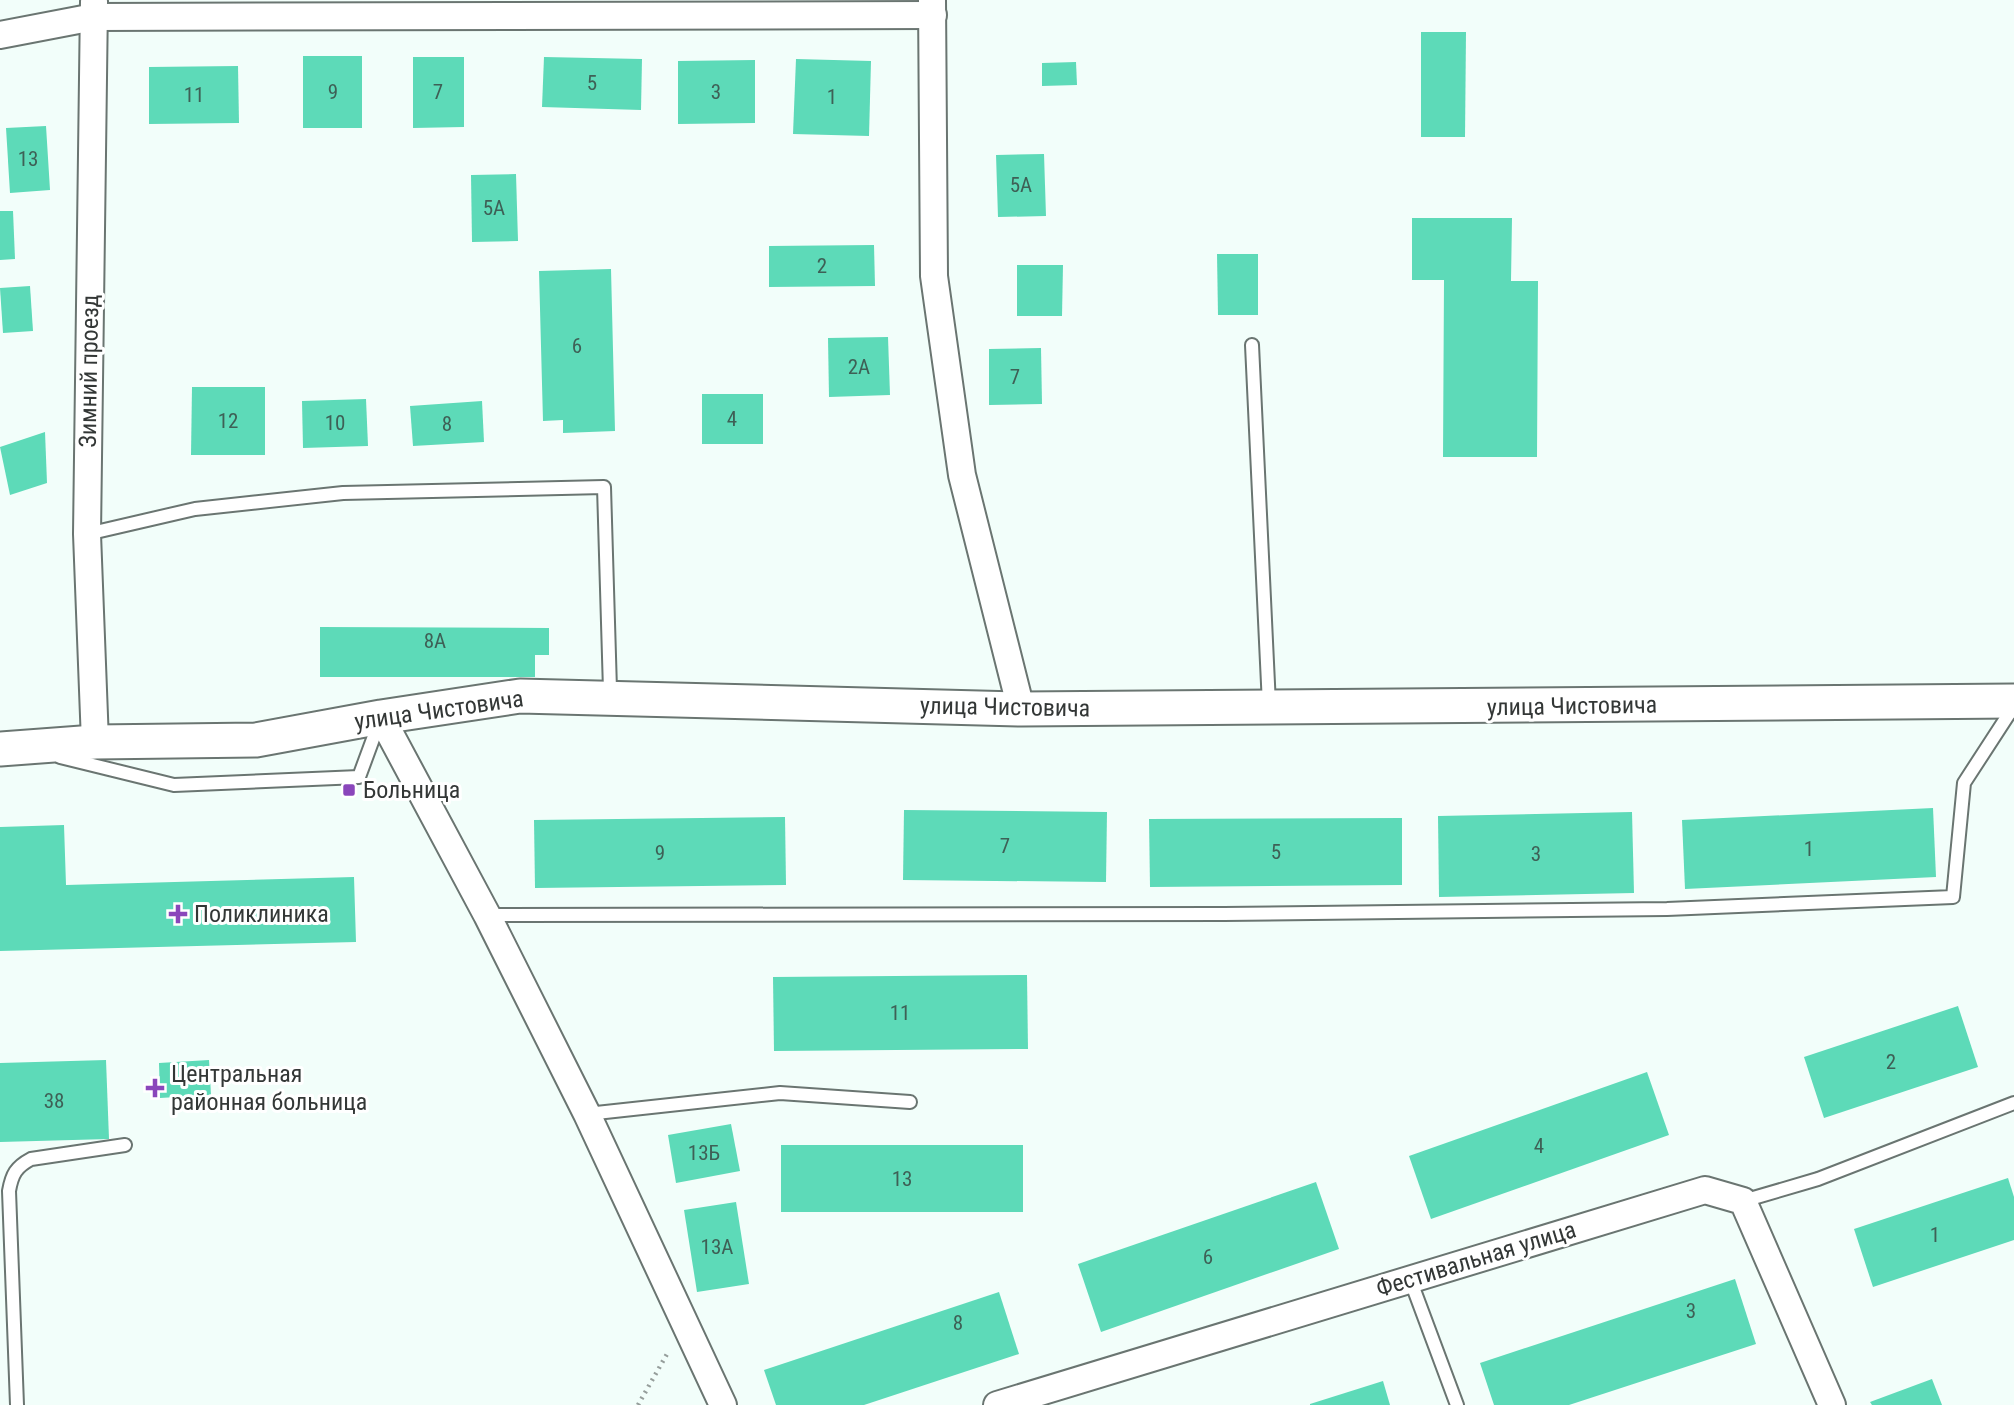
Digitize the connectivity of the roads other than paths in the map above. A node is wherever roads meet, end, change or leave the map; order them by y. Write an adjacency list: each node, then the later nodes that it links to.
1 (932, 8): 2 (street); 8 (street)
2 (94, 9): 3 (street); 5 (street, Зимний проезд)
3 (0, 35)
4 (1252, 345): 9 (lane)
5 (87, 534): 6 (lane); 11 (street, Зимний проезд)
6 (610, 690)
7 (2014, 704): 9 (street, улица Чистовича); 13 (lane)
8 (1021, 709): 9 (street, улица Чистовича); 10 (street, улица Чистовича)
9 (1269, 709)
10 (381, 717): 11 (street, улица Чистовича); 12 (lane); 13 (street)
11 (94, 742): 12 (street, улица Чистовича)
12 (13, 748)
13 (486, 915): 16 (street)
14 (910, 1102): 16 (lane)
15 (2014, 1103): 18 (lane)
16 (587, 1115): 21 (street)
17 (125, 1145): 20 (lane)
18 (1743, 1201): 19 (street, Фестивальная улица); 24 (street)
19 (1410, 1279): 22 (street, Фестивальная улица); 23 (lane)
20 (17, 1405)
21 (723, 1405)
22 (998, 1405)
23 (1457, 1405)
24 (1832, 1405)

